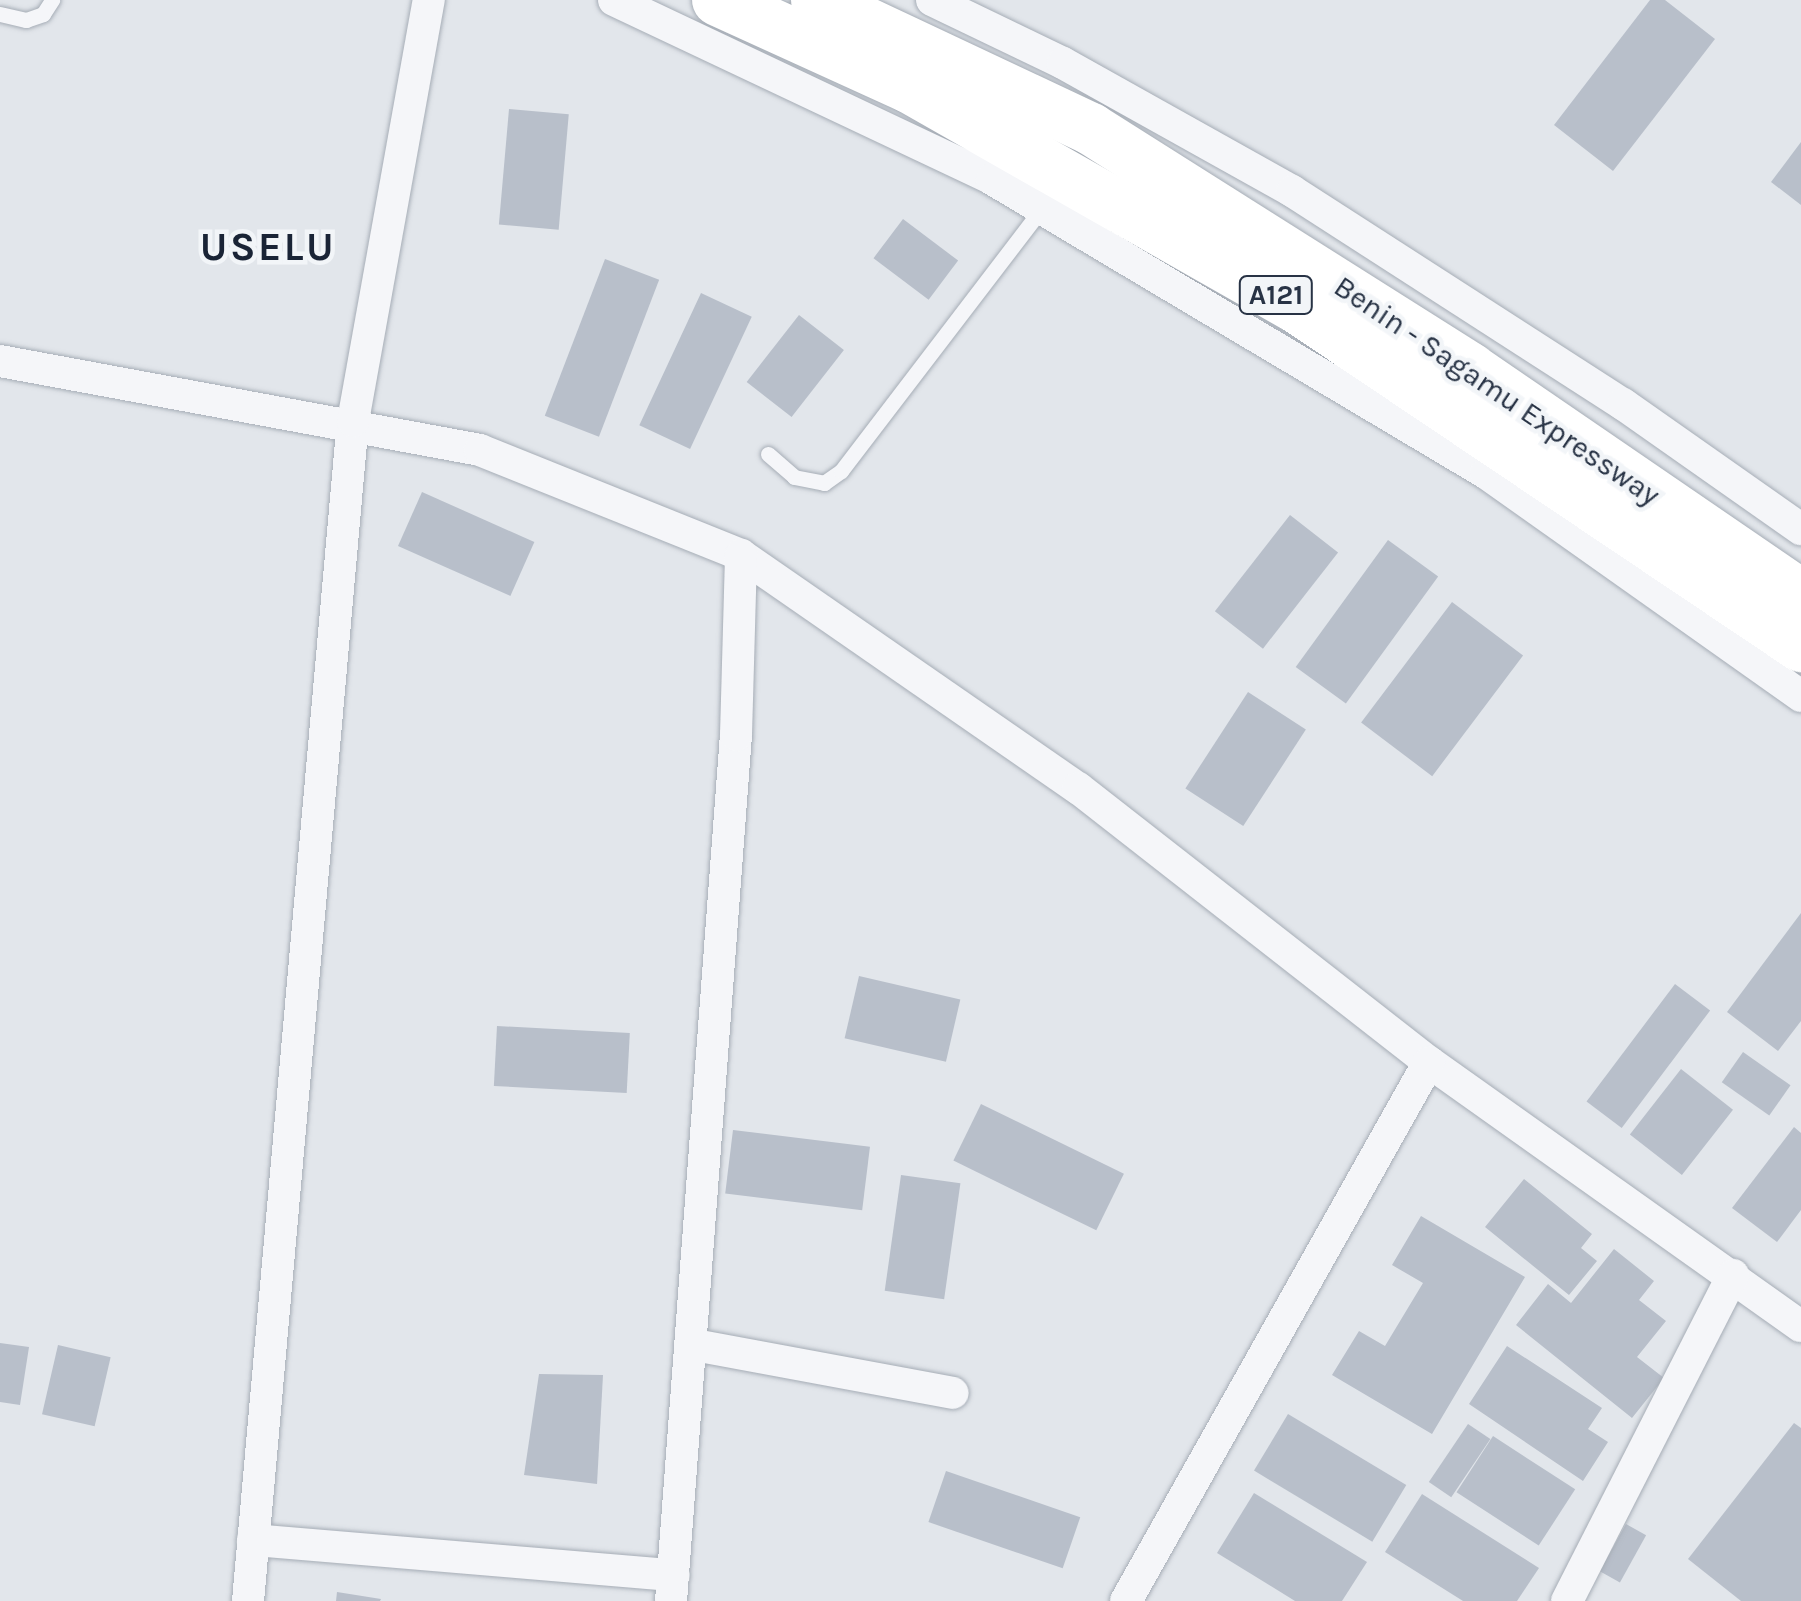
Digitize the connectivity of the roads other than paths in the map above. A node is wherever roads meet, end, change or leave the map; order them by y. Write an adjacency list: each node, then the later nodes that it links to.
1 (52, 0): 7 (lane)
2 (429, 0): 10 (street)
3 (614, 0): 8 (street)
4 (718, 0): 15 (highway, A121)
5 (817, 0): 14 (highway, Benin - Sagamu Expressway / A121)
6 (932, 0): 12 (street)
7 (0, 14)
8 (1041, 209): 11 (lane); 16 (street)
9 (0, 361): 10 (street)
10 (353, 422): 13 (street); 22 (street)
11 (768, 454)
12 (1801, 529)
13 (741, 555): 17 (street); 20 (street)
14 (1801, 596)
15 (1801, 646)
16 (1801, 696)
17 (1429, 1062): 18 (street); 25 (street)
18 (1733, 1276): 19 (street); 26 (street)
19 (1801, 1326)
20 (694, 1345): 21 (street); 23 (street)
21 (953, 1393)
22 (253, 1540): 23 (street); 24 (street)
23 (673, 1588)
24 (248, 1601)
25 (1126, 1601)
26 (1567, 1601)

